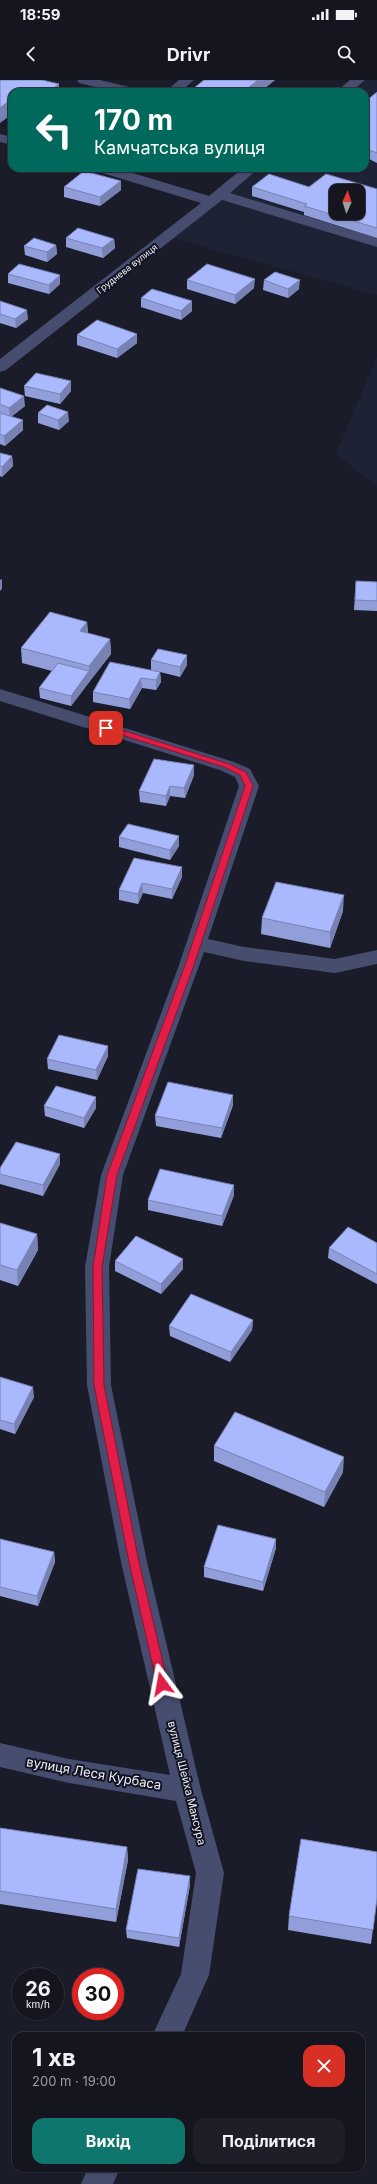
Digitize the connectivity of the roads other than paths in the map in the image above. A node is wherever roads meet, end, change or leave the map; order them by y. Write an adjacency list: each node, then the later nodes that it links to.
1 (187, 80): 5 (street)
2 (358, 80): 6 (street)
3 (90, 81): 4 (street)
4 (117, 88)
5 (177, 88)
6 (348, 88)
7 (115, 172): 9 (street)
8 (247, 172): 9 (street, Груднева вулиця)
9 (216, 198): 10 (street); 11 (street, Груднева вулиця)
10 (377, 242)
11 (0, 366)
12 (0, 695): 13 (street, вулиця Шейха Мансура)
13 (197, 943): 14 (street); 16 (street, вулиця Шейха Мансура)
14 (377, 957)
15 (0, 1755): 16 (street, вулиця Леся Курбаса)
16 (187, 1790): 17 (street, вулиця Шейха Мансура)
17 (169, 2032)
18 (103, 2172): 19 (street)
19 (96, 2184)

